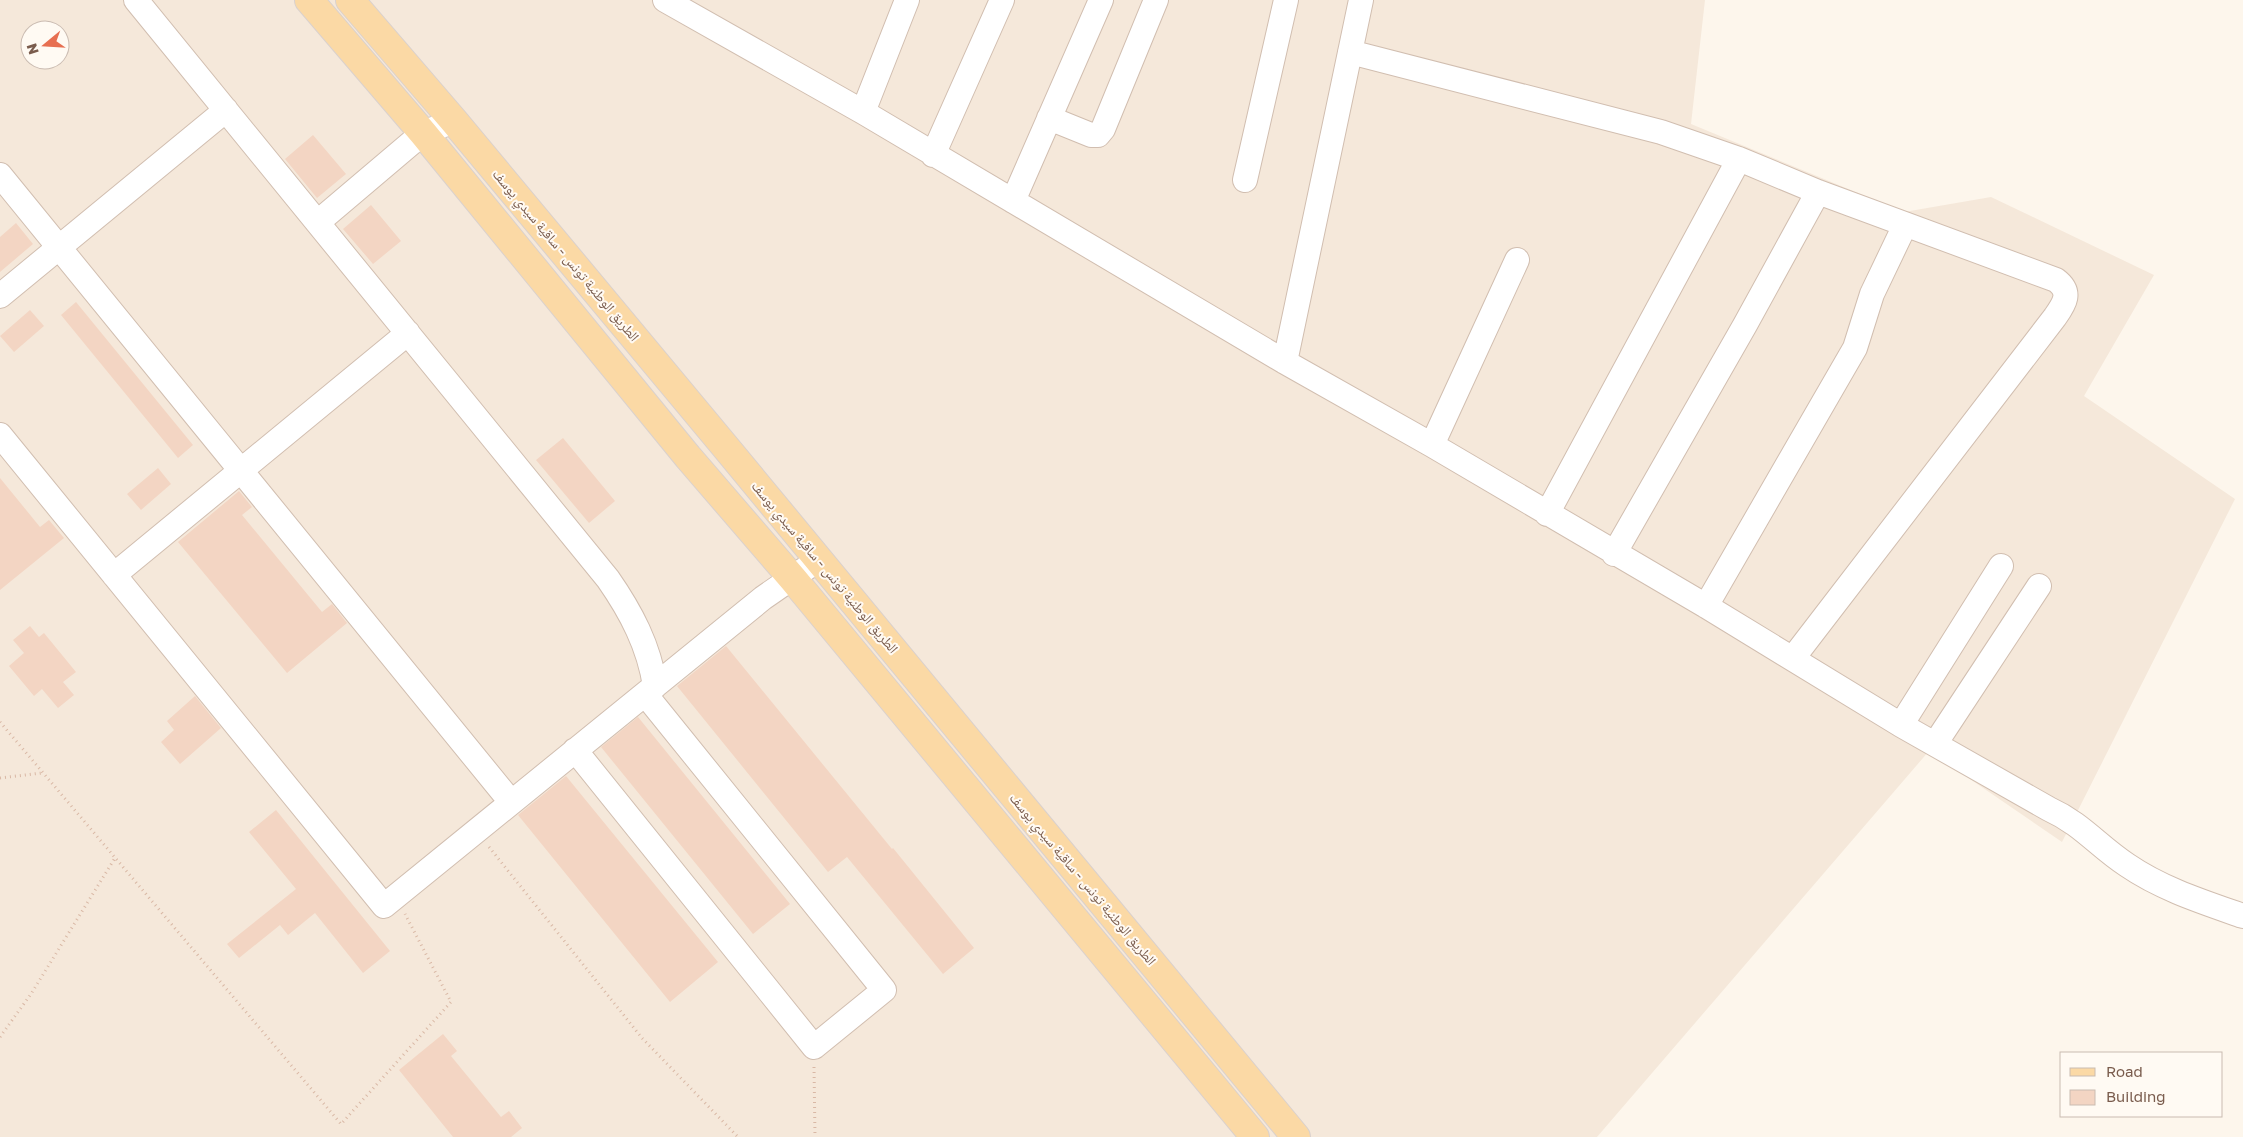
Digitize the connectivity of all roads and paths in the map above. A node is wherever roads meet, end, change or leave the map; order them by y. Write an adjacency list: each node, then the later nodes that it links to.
1 (136, 0): 12 (street)
2 (309, 0): 16 (main road)
3 (350, 0): 15 (main road, الطريق الوطنية تونس - ساقية سيدي يوسف)
4 (665, 0): 13 (street)
5 (907, 0): 13 (street)
6 (1002, 0): 17 (street)
7 (1100, 0): 14 (street)
8 (1156, 0): 14 (street)
9 (1286, 0): 20 (street)
10 (1361, 0): 11 (street)
11 (1350, 52): 18 (street); 29 (street)
12 (226, 110): 23 (street); 25 (street)
13 (862, 112): 17 (street)
14 (1049, 118): 22 (street)
15 (454, 121): 16 (street); 35 (main road, الطريق الوطنية تونس - ساقية سيدي يوسف)
16 (423, 133): 23 (street); 38 (main road)
17 (933, 155): 22 (street)
18 (1739, 159): 21 (street); 33 (street)
19 (0, 176): 25 (street)
20 (1245, 180)
21 (1818, 192): 24 (street); 34 (street)
22 (1013, 201): 29 (street)
23 (318, 222): 28 (street)
24 (1905, 225): 40 (street); 41 (street)
25 (59, 248): 27 (street); 32 (street)
26 (1517, 260): 31 (street)
27 (0, 296)
28 (408, 333): 32 (street); 42 (street)
29 (1284, 362): 31 (street)
30 (0, 435): 37 (street)
31 (1432, 445): 33 (street)
32 (241, 470): 37 (street); 49 (street)
33 (1548, 514): 34 (street)
34 (1614, 554): 40 (street)
35 (818, 560): 38 (street); 59 (main road, الطريق الوطنية تونس - ساقية سيدي يوسف)
36 (2000, 566): 44 (street)
37 (114, 575): 52 (street)
38 (793, 579): 42 (street); 58 (main road)
39 (2038, 586): 45 (street)
40 (1706, 606): 41 (street)
41 (1793, 658): 44 (street)
42 (650, 690): 46 (street); 55 (street)
43 (0, 722): 47 (path)
44 (1901, 725): 45 (street)
45 (1935, 744): 53 (street)
46 (575, 750): 49 (street); 55 (street)
47 (43, 772): 48 (path); 51 (path)
48 (0, 778)
49 (512, 802): 50 (street)
50 (476, 831): 52 (street); 56 (path)
51 (115, 858): 52 (path); 54 (path)
52 (396, 896)
53 (2243, 916)
54 (0, 1036)
55 (814, 1047): 57 (path)
56 (738, 1137)
57 (815, 1137)
58 (1255, 1137)
59 (1296, 1137)

